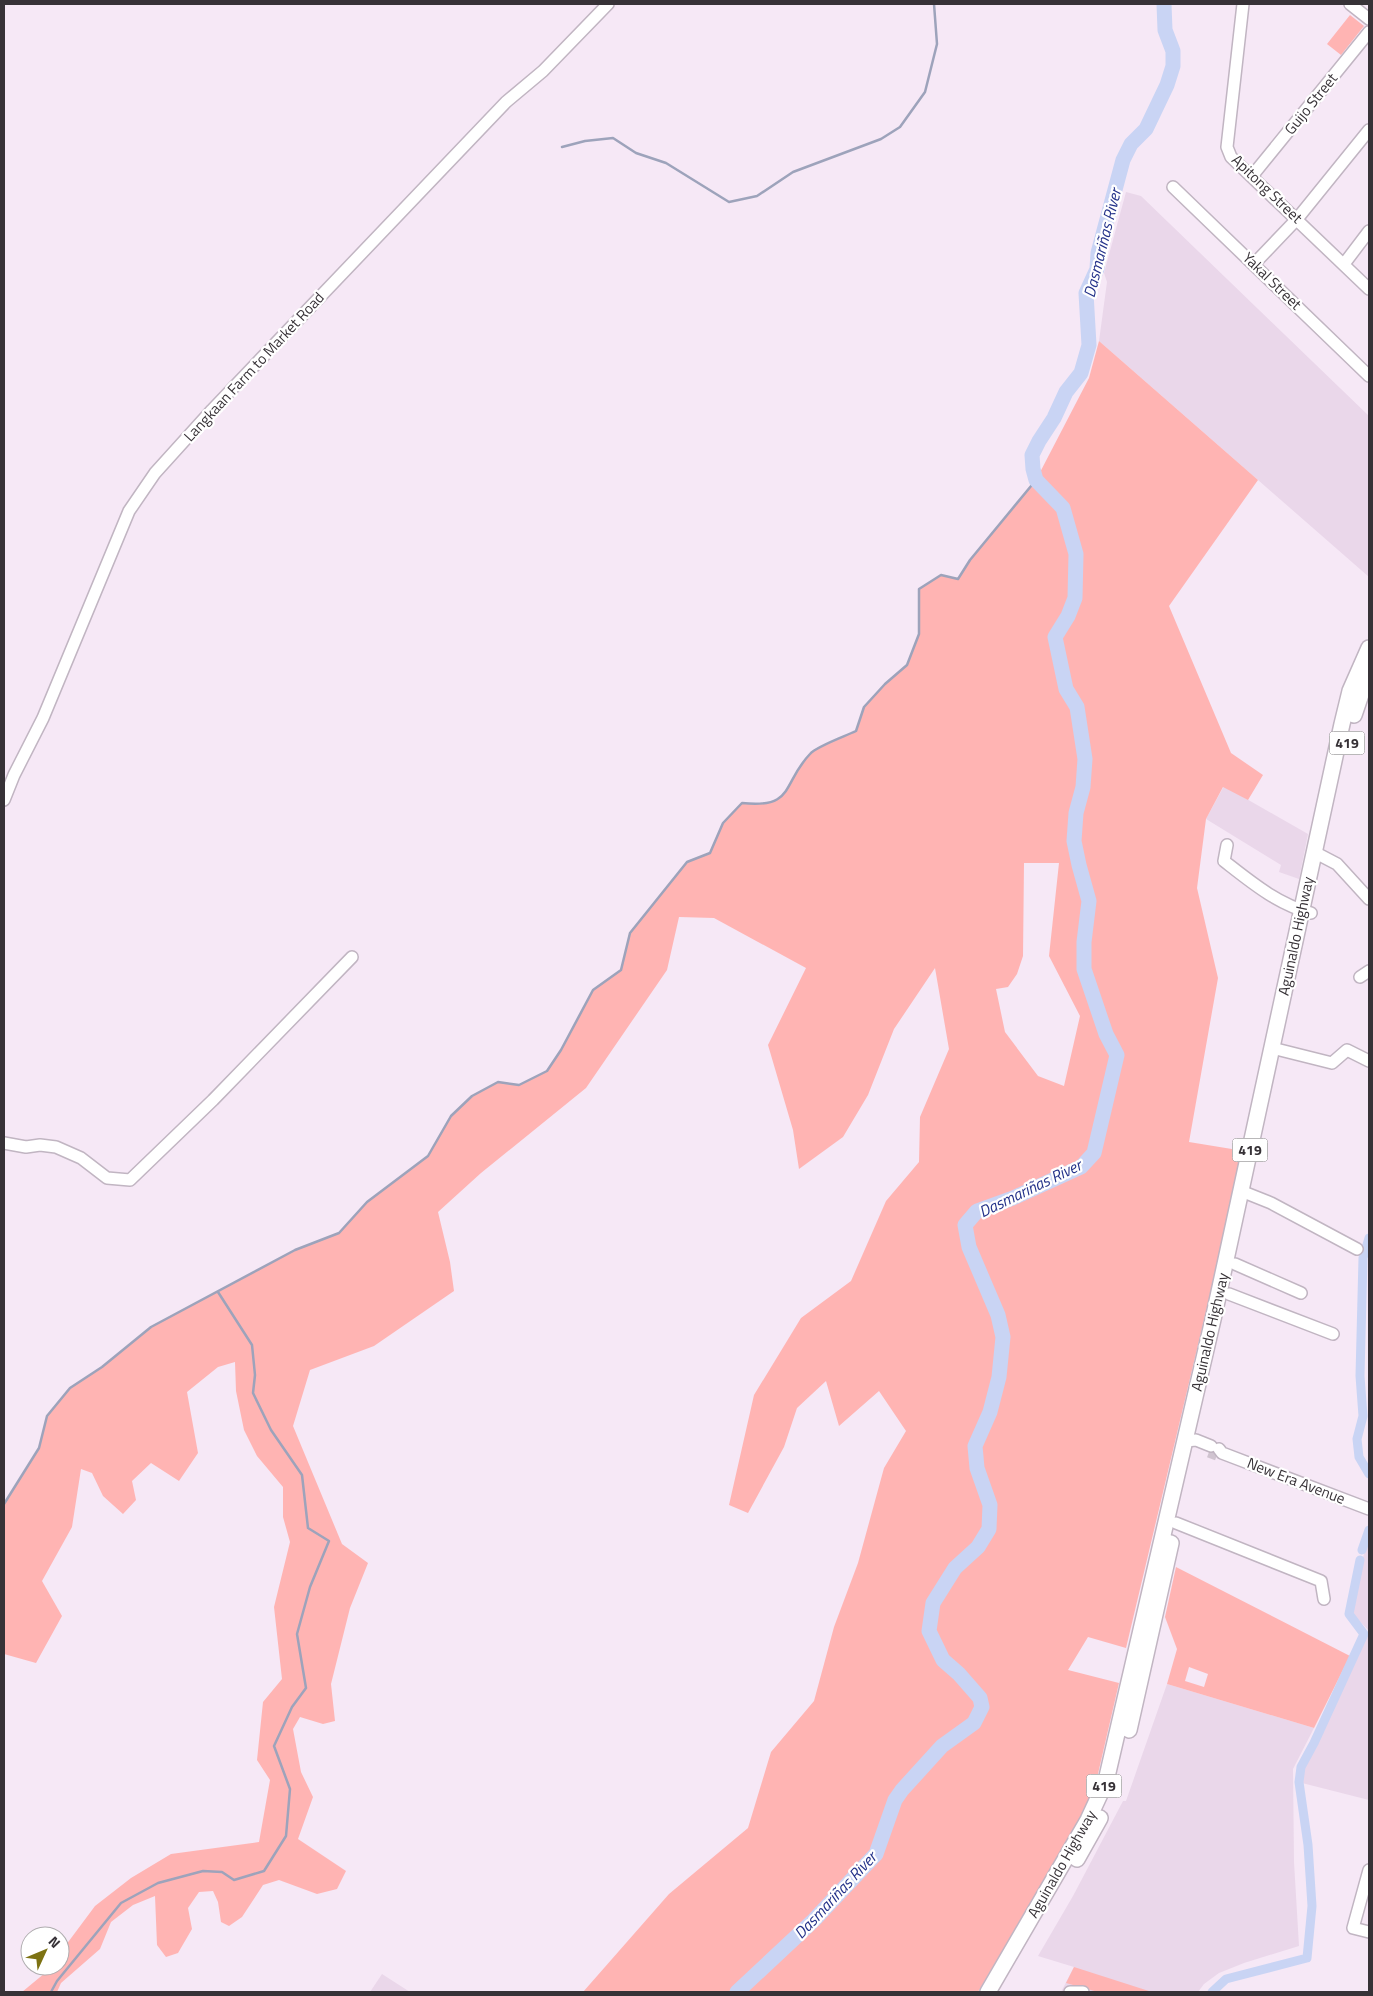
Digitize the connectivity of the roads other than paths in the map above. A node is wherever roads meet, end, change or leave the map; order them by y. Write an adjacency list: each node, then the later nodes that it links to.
1 (608, 4): 17 (street, Langkaan Farm to Market Road)
2 (1242, 4): 7 (street, Apitong Street)
3 (1350, 4): 4 (street)
4 (1369, 19)
5 (1369, 32): 7 (street, Guijo Street)
6 (1369, 130): 9 (street)
7 (1252, 176): 9 (street, Apitong Street)
8 (1174, 187): 11 (street, Yakal Street)
9 (1297, 219): 11 (street); 12 (street, Apitong Street)
10 (1369, 231): 12 (street)
11 (1254, 264): 14 (street, Yakal Street)
12 (1344, 264): 13 (street, Apitong Street)
13 (1369, 289)
14 (1369, 376)
15 (1369, 648): 19 (main road, Aguinaldo Highway / 419)
16 (1369, 671): 19 (main road, Aguinaldo Highway / 419)
17 (4, 800)
18 (1226, 845): 21 (street)
19 (1318, 854): 20 (street); 21 (main road, Aguinaldo Highway / 419)
20 (1368, 896)
21 (1306, 911): 23 (main road, Aguinaldo Highway / 419)
22 (352, 956): 25 (street)
23 (1277, 1049): 24 (street); 26 (main road, Aguinaldo Highway / 419)
24 (1369, 1061)
25 (4, 1143)
26 (1246, 1193): 27 (street); 28 (main road, Aguinaldo Highway / 419); 32 (main road, Aguinaldo Highway / 419)
27 (1357, 1249)
28 (1235, 1264): 29 (street); 30 (main road, Aguinaldo Highway / 419)
29 (1301, 1293)
30 (1229, 1294): 31 (street); 32 (main road, Aguinaldo Highway / 419)
31 (1333, 1334)
32 (1192, 1443): 33 (street, New Era Avenue); 34 (main road, Aguinaldo Highway / 419); 35 (main road, Aguinaldo Highway / 419)
33 (1369, 1509)
34 (1176, 1523): 35 (main road, Aguinaldo Highway / 419); 36 (street)
35 (1165, 1547): 38 (main road, Aguinaldo Highway / 419)
36 (1324, 1599)
37 (1369, 1870): 39 (street)
38 (1058, 1883): 40 (main road, Aguinaldo Highway / 419); 41 (main road, Aguinaldo Highway / 419)
39 (1369, 1932)
40 (988, 1992)
41 (999, 1992)
42 (1070, 1992): 43 (street)
43 (1083, 1992)

